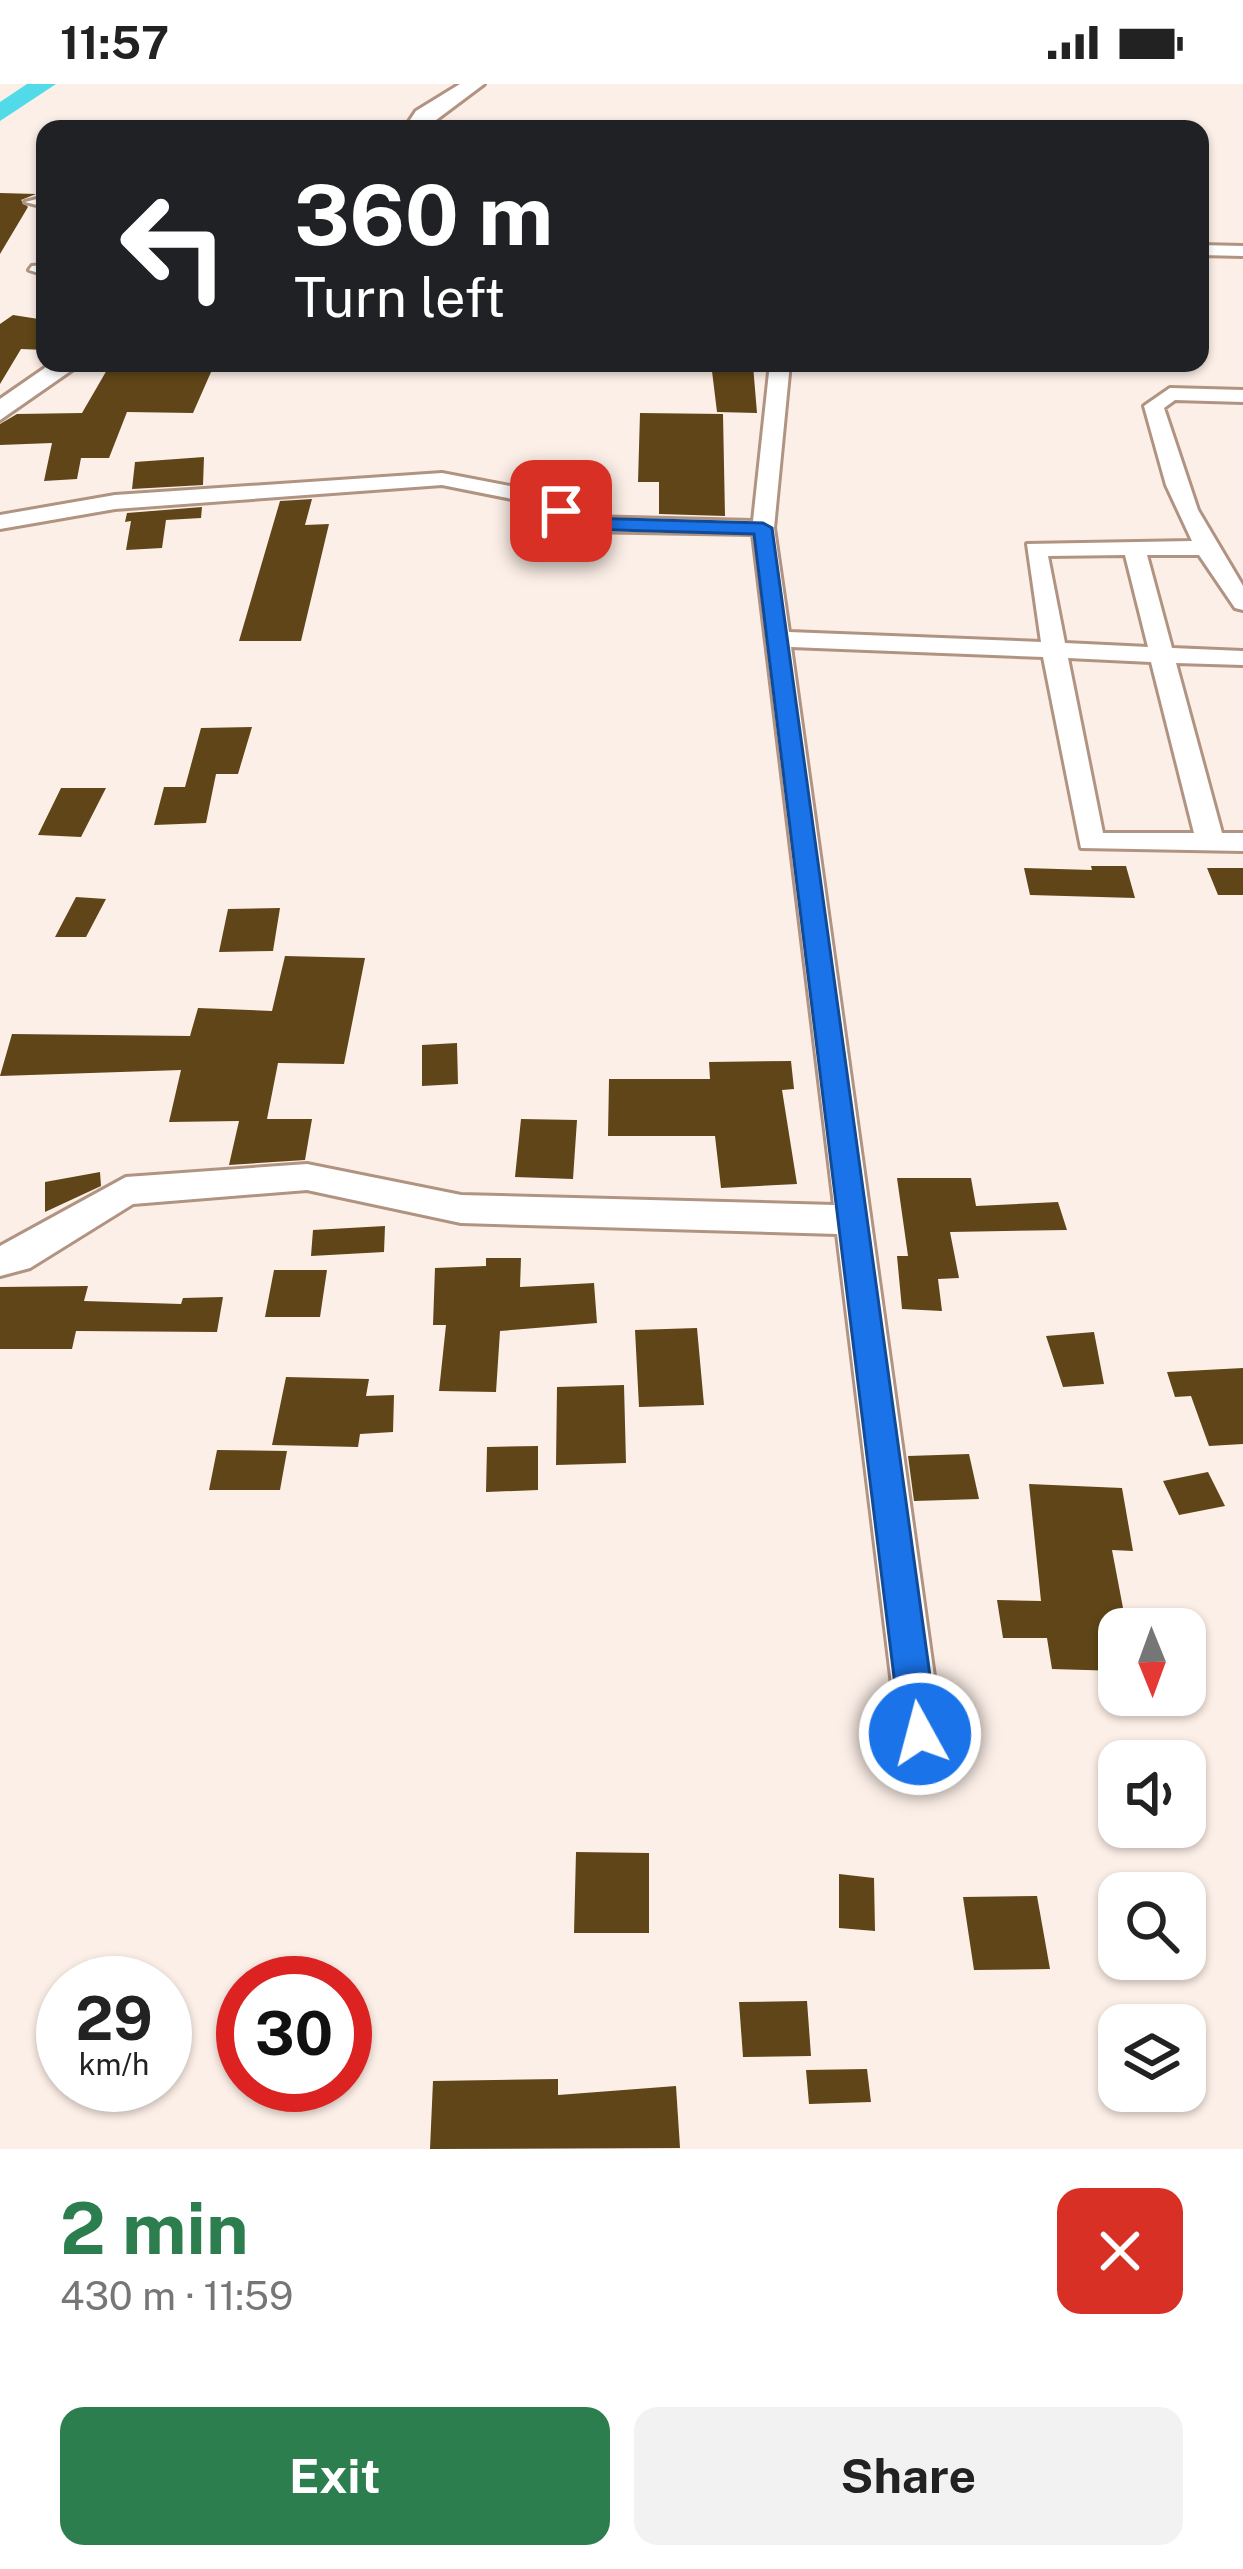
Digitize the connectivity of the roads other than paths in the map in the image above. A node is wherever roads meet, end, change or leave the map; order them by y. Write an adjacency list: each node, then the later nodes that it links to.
1 (474, 84): 2 (street)
2 (420, 120)
3 (1209, 250): 4 (street)
4 (1243, 251)
5 (56, 372): 8 (street)
6 (779, 372): 10 (street)
7 (1243, 396): 11 (street)
8 (0, 412)
9 (0, 522): 10 (street)
10 (763, 528): 14 (street)
11 (1202, 548): 12 (street); 13 (street)
12 (1135, 551): 15 (street); 16 (street)
13 (1243, 603)
14 (781, 639): 15 (street); 20 (street)
15 (1053, 653): 16 (street); 19 (street)
16 (1162, 657): 17 (street); 19 (street)
17 (1243, 658)
18 (1243, 842): 19 (street)
19 (1211, 844)
20 (856, 1220): 21 (street); 22 (street)
21 (0, 1262)
22 (920, 1734)

